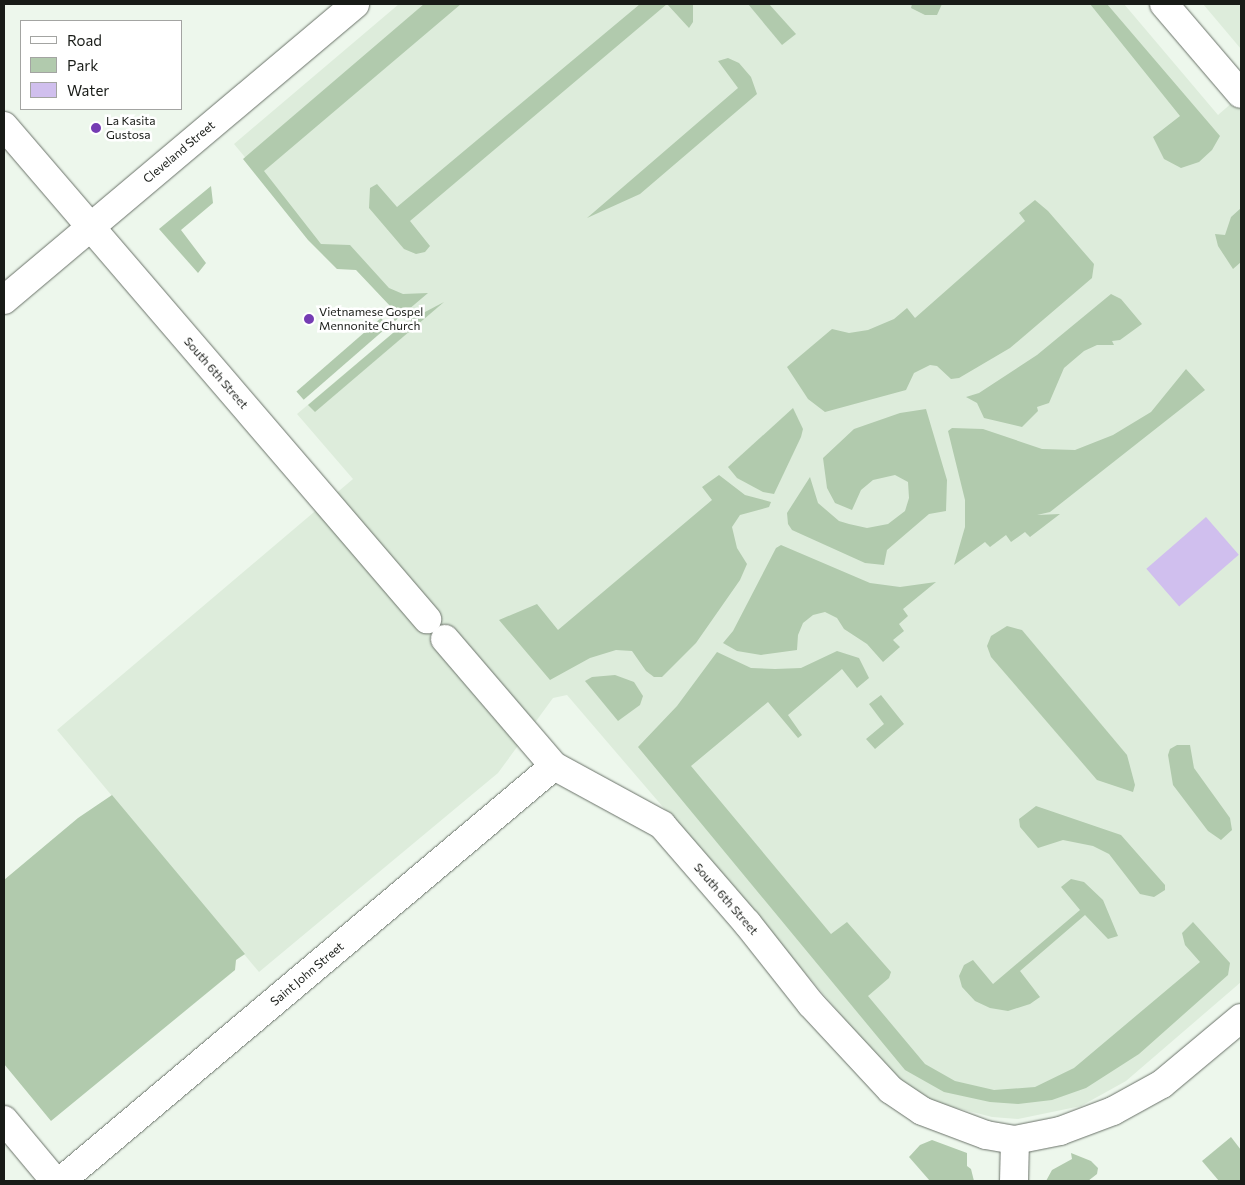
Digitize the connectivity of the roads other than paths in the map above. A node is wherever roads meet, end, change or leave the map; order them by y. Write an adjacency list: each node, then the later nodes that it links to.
1 (355, 4): 5 (main road, Cleveland Street)
2 (1164, 4): 3 (main road)
3 (1241, 94)
4 (4, 126): 5 (main road, South 6th Street)
5 (90, 227): 6 (main road, Cleveland Street); 7 (main road, South 6th Street)
6 (4, 300)
7 (554, 766): 10 (main road, South 6th Street); 12 (main road, Saint John Street)
8 (1241, 1018): 10 (main road)
9 (4, 1120): 11 (main road)
10 (1015, 1140): 13 (main road)
11 (55, 1181)
12 (61, 1181)
13 (1014, 1181)

